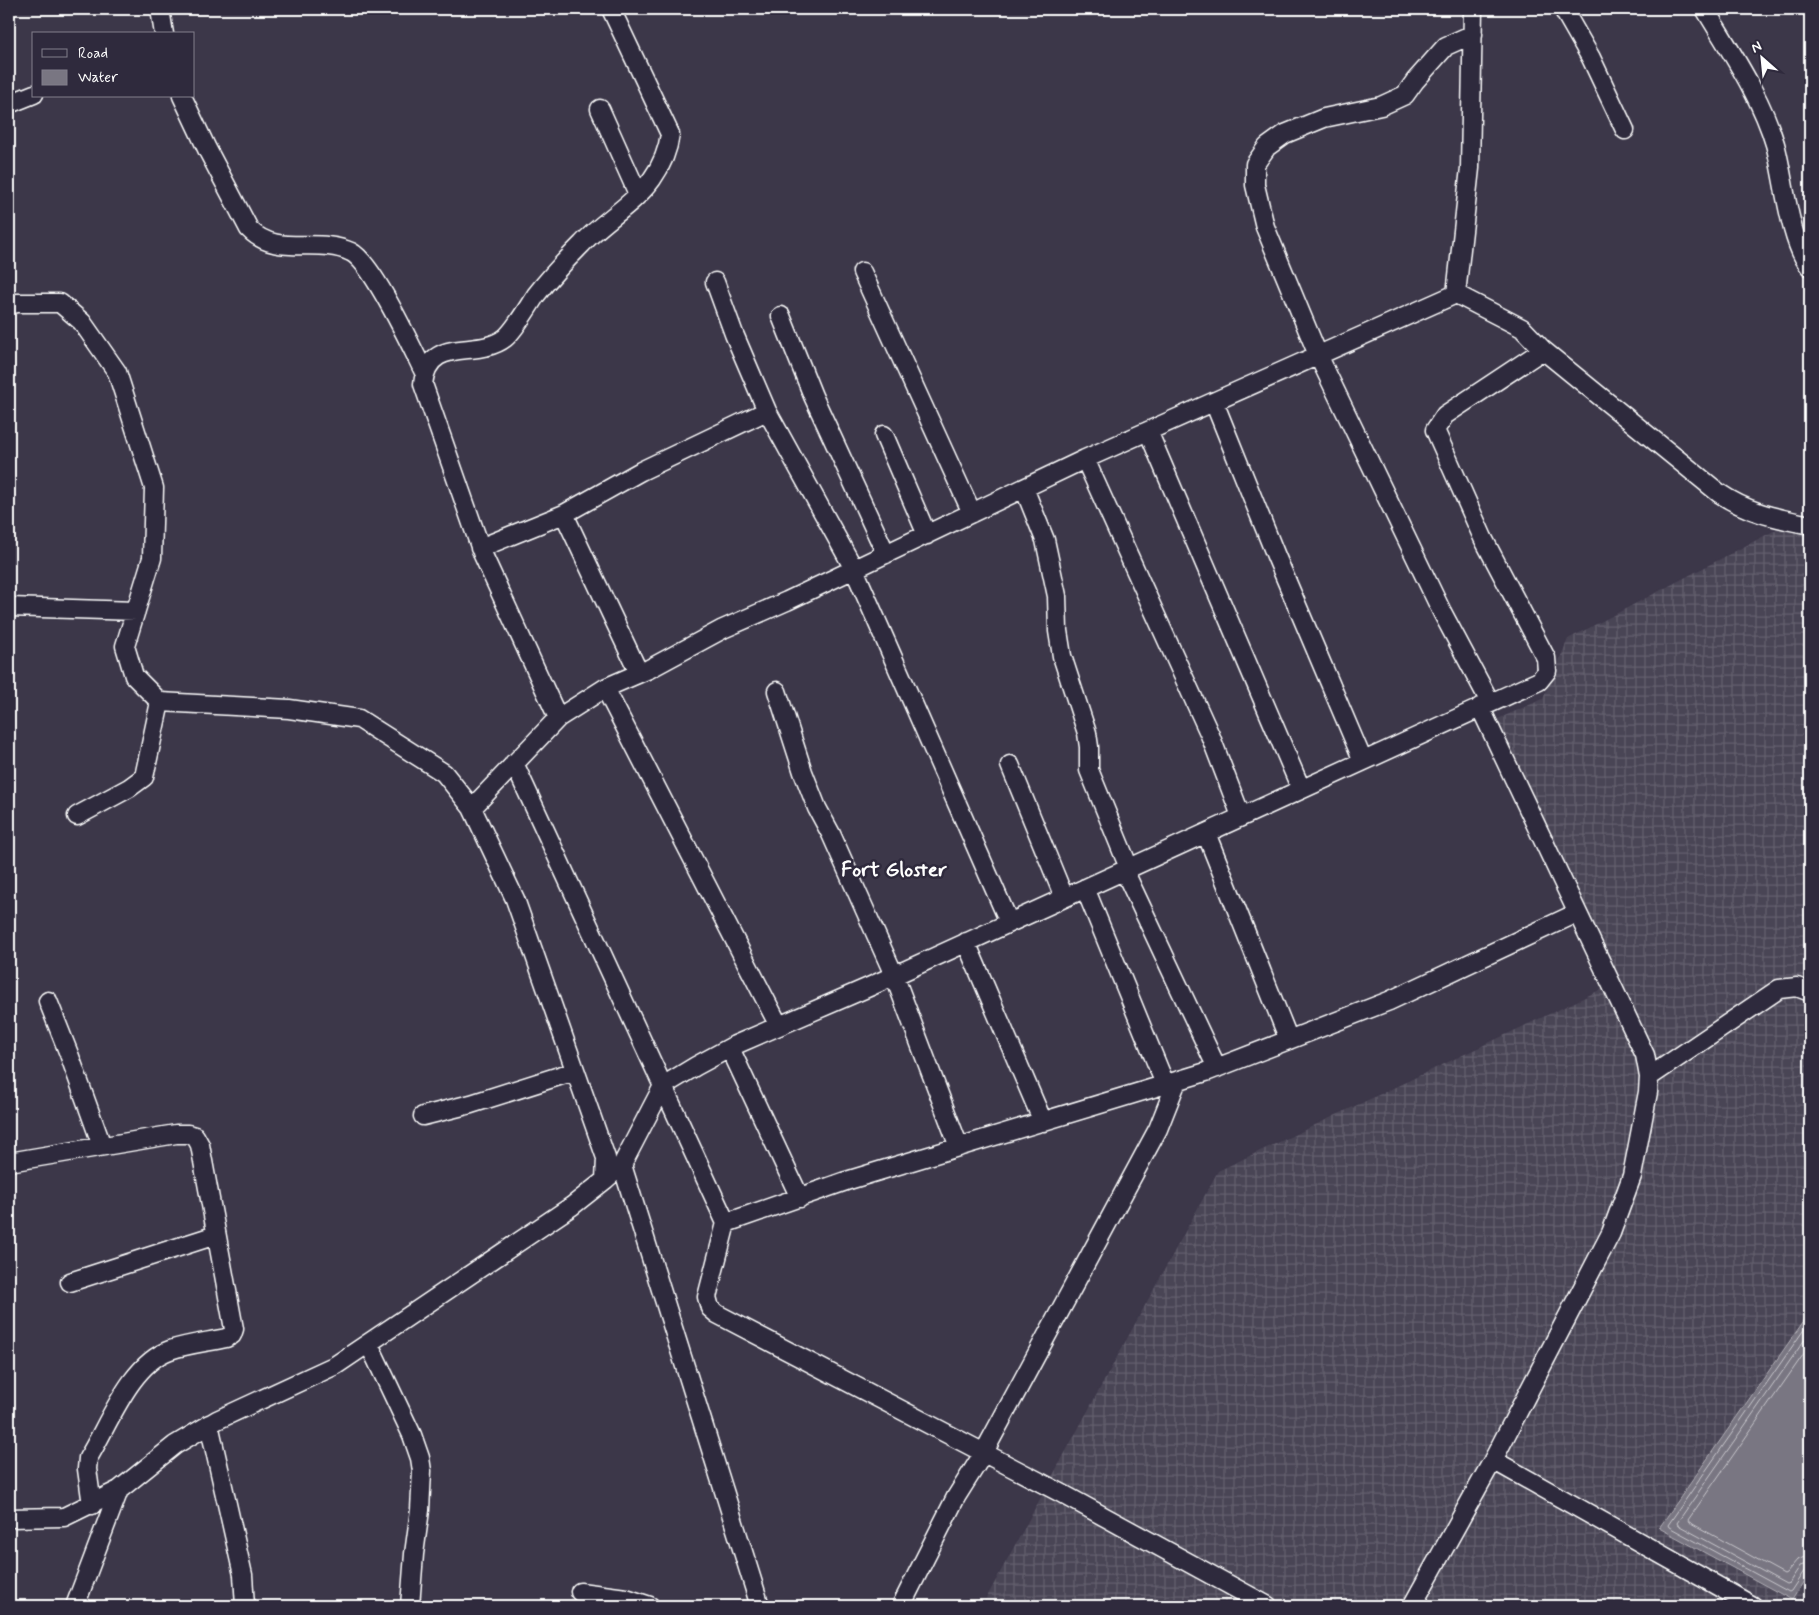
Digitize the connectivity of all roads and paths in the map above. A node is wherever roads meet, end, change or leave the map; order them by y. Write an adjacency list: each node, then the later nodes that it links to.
1 (160, 9): 6 (street)
2 (611, 9): 13 (street)
3 (1473, 9): 7 (street)
4 (1563, 9): 12 (street)
5 (1705, 9): 14 (street)
6 (164, 32)
7 (1473, 34): 17 (street); 21 (street)
8 (32, 95): 10 (street)
9 (183, 98): 22 (street)
10 (9, 104)
11 (600, 109): 13 (street)
12 (1626, 130)
13 (638, 194): 22 (street)
14 (1810, 267)
15 (862, 272): 29 (street)
16 (715, 282): 24 (street)
17 (1456, 294): 20 (street); 21 (street)
18 (9, 305): 37 (street)
19 (781, 316): 34 (street)
20 (1542, 350): 31 (street); 42 (street)
21 (1318, 356): 23 (street); 42 (street)
22 (424, 372): 33 (street)
23 (1214, 402): 25 (street); 44 (street)
24 (767, 411): 30 (street); 35 (street)
25 (1148, 431): 27 (street); 47 (street)
26 (884, 435): 32 (street)
27 (1085, 459): 28 (street); 50 (street)
28 (1024, 488): 29 (street); 52 (street)
29 (972, 513): 32 (street)
30 (564, 514): 33 (street); 38 (street)
31 (1810, 525)
32 (927, 535): 34 (street)
33 (480, 548): 43 (street)
34 (886, 554): 35 (street)
35 (854, 569): 38 (street); 56 (street)
36 (9, 607): 37 (street)
37 (136, 610): 41 (street)
38 (639, 673): 39 (street)
39 (605, 688): 43 (street); 61 (street)
40 (777, 691): 58 (street)
41 (160, 702): 48 (street); 49 (street)
42 (1485, 705): 44 (street); 55 (street)
43 (558, 718): 45 (street)
44 (1363, 761): 47 (street)
45 (514, 763): 48 (street); 68 (street)
46 (1010, 765): 54 (street)
47 (1301, 789): 50 (street)
48 (472, 808): 65 (street)
49 (77, 816)
50 (1241, 816): 51 (street)
51 (1206, 833): 52 (street); 62 (street)
52 (1126, 869): 53 (street); 64 (street)
53 (1085, 888): 54 (street); 67 (street)
54 (1064, 897): 56 (street)
55 (1577, 913): 62 (street); 66 (street)
56 (1009, 922): 57 (street)
57 (966, 942): 58 (street); 70 (street)
58 (894, 975): 61 (street); 72 (street)
59 (1810, 992): 66 (street)
60 (48, 1001): 71 (street)
61 (779, 1026): 63 (street)
62 (1289, 1040): 64 (street)
63 (730, 1048): 68 (street); 76 (street)
64 (1217, 1068): 67 (street)
65 (575, 1071): 69 (street); 75 (street)
66 (1649, 1076): 83 (street)
67 (1171, 1083): 70 (street); 82 (street)
68 (663, 1086): 74 (street); 77 (street)
69 (423, 1116)
70 (1043, 1122): 72 (street)
71 (102, 1146): 73 (street); 78 (street)
72 (959, 1147): 76 (street)
73 (9, 1162)
74 (622, 1165): 75 (street); 92 (street)
75 (605, 1180): 80 (street)
76 (800, 1198): 77 (street)
77 (726, 1223): 82 (street)
78 (216, 1235): 79 (street); 85 (street)
79 (70, 1282)
80 (369, 1344): 81 (street); 90 (street)
81 (209, 1424): 84 (street); 89 (street)
82 (990, 1457): 93 (street); 94 (street)
83 (1493, 1460): 95 (street); 96 (street)
84 (119, 1490): 85 (street); 88 (street)
85 (92, 1505): 86 (street)
86 (9, 1518)
87 (580, 1592): 91 (street)
88 (75, 1606)
89 (245, 1606)
90 (410, 1606)
91 (650, 1606)
92 (760, 1606)
93 (902, 1606)
94 (1268, 1606)
95 (1412, 1606)
96 (1753, 1606)

